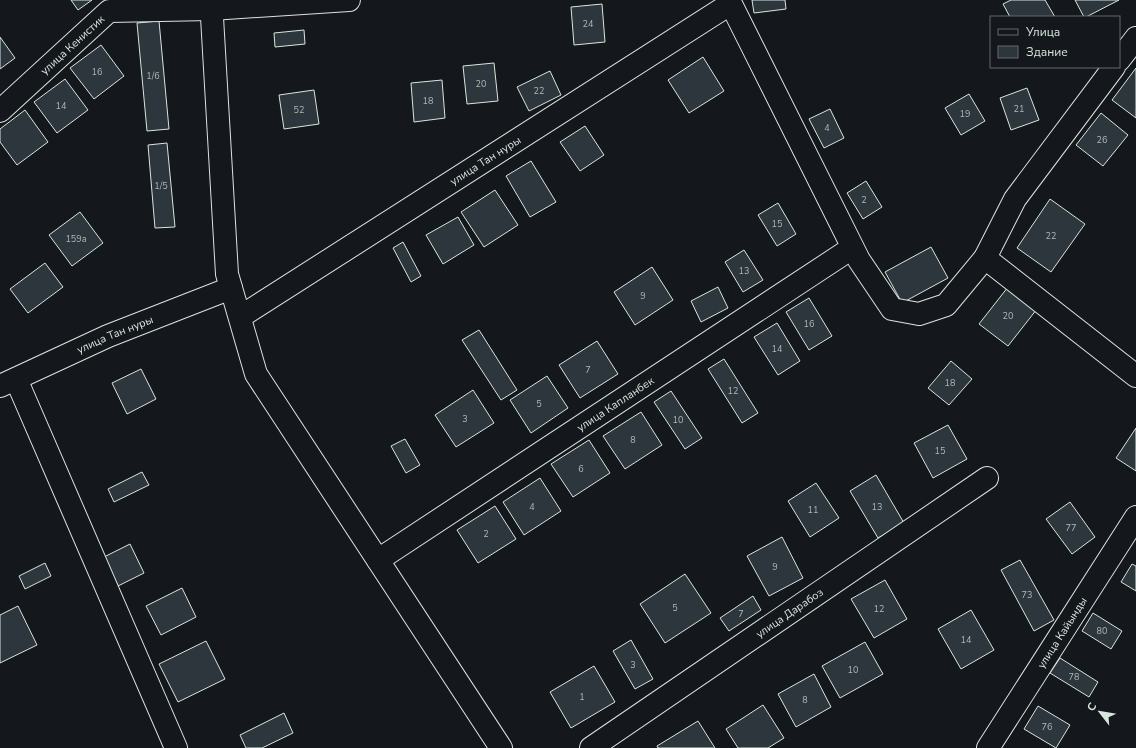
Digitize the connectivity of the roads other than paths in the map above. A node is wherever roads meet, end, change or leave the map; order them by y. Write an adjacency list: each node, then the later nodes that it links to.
1 (349, 0): 3 (street, улица Кенистик)
2 (730, 2): 8 (street); 11 (street, улица Тан нуры)
3 (211, 4): 7 (street, улица Кенистик); 10 (street)
4 (1136, 38): 5 (street)
5 (1120, 59)
6 (1113, 68): 9 (street)
7 (0, 110)
8 (855, 254): 9 (street); 16 (street, улица Капланбек)
9 (985, 258): 12 (street)
10 (231, 288): 11 (street); 13 (street, улица Тан нуры)
11 (240, 317): 16 (street)
12 (1136, 376)
13 (8, 383): 17 (street)
14 (986, 478): 19 (street, улица Дарабоз)
15 (1136, 516): 20 (street, улица Кайынды)
16 (378, 560): 18 (street)
17 (176, 748)
18 (501, 748)
19 (591, 748)
20 (988, 748)

